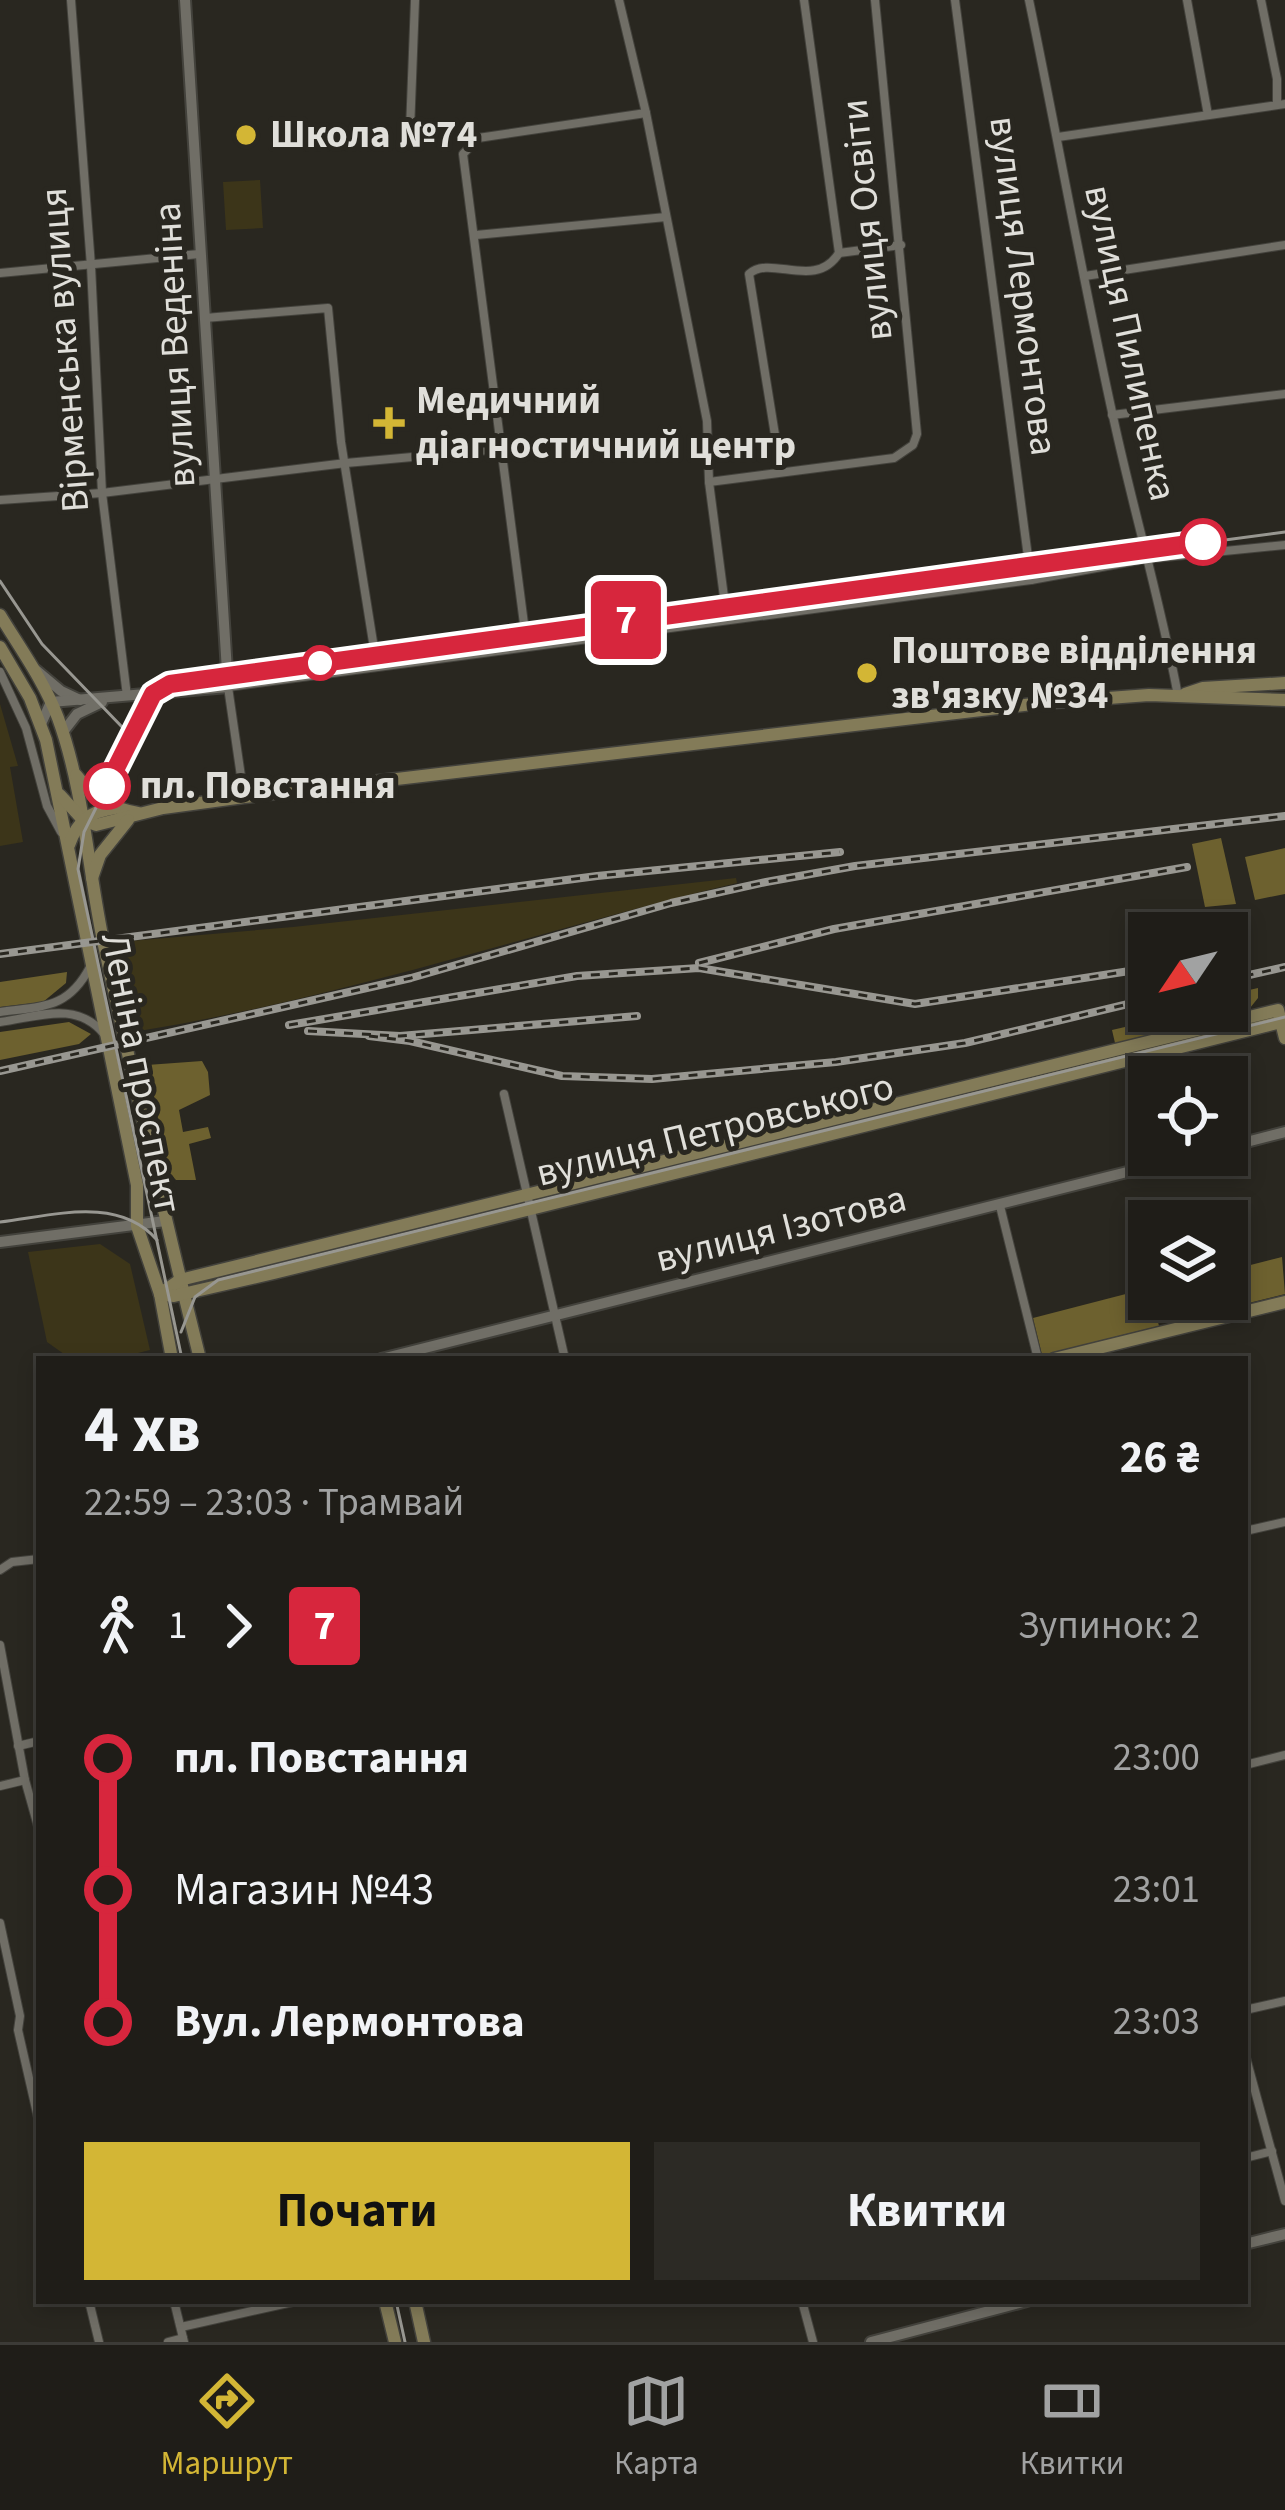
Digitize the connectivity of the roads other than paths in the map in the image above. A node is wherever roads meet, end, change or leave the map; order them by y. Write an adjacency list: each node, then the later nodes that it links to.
1 (71, 0): 22 (street, Вірменська вулиця)
2 (184, 0): 21 (street, вулиця Веденіна)
3 (415, 0): 14 (street)
4 (619, 0): 12 (street)
5 (803, 0): 20 (street)
6 (875, 0): 18 (street, вулиця Освіти)
7 (955, 0): 37 (street, вулиця Лермонтова)
8 (1029, 0): 15 (street, вулиця Пилипенка)
9 (1187, 0): 13 (street)
10 (1261, 0): 11 (street)
11 (1281, 103): 13 (street)
12 (646, 112): 16 (street); 17 (street)
13 (1208, 115): 15 (street)
14 (410, 130)
15 (1058, 137): 24 (street, вулиця Пилипенка)
16 (666, 217): 17 (street); 32 (street)
17 (476, 236): 28 (street)
18 (901, 245): 20 (street); 30 (street, вулиця Освіти)
19 (1285, 245): 24 (street)
20 (839, 253): 30 (street)
21 (200, 254): 22 (street); 25 (street, вулиця Веденіна)
22 (91, 266): 23 (street); 33 (street, Вірменська вулиця)
23 (0, 273)
24 (1085, 276): 27 (street, вулиця Пилипенка)
25 (204, 318): 29 (street); 31 (street, вулиця Веденіна)
26 (1285, 394): 27 (street)
27 (1112, 415): 36 (street, вулиця Пилипенка)
28 (501, 449): 29 (street); 41 (street)
29 (346, 463): 31 (street); 43 (street)
30 (781, 472): 32 (street)
31 (213, 477): 33 (street); 46 (street, вулиця Веденіна)
32 (709, 482): 39 (street)
33 (102, 493): 34 (street); 47 (street, Вірменська вулиця)
34 (0, 500)
35 (1285, 545): 36 (street)
36 (1145, 559): 37 (street); 48 (street, вулиця Пилипенка)
37 (1031, 580): 39 (street)
38 (0, 615): 42 (main road, Леніна проспект)
39 (727, 620): 41 (street)
40 (0, 647): 52 (main road, Леніна проспект)
41 (527, 647): 43 (street)
42 (30, 664): 49 (street); 51 (main road, Леніна проспект)
43 (377, 667): 46 (street)
44 (0, 672): 54 (street)
45 (1285, 683): 48 (main road)
46 (228, 687): 47 (street); 57 (street)
47 (121, 696): 49 (street); 53 (street)
48 (1178, 696): 50 (main road); 57 (main road)
49 (83, 700): 51 (street)
50 (1285, 700)
51 (51, 702): 52 (street); 53 (main road, Леніна проспект)
52 (41, 726): 54 (street); 56 (main road, Леніна проспект)
53 (63, 732): 55 (main road, Леніна проспект)
54 (33, 754): 61 (street)
55 (73, 770): 58 (main road); 60 (main road, Леніна проспект)
56 (60, 795): 60 (main road); 61 (main road, Леніна проспект)
57 (244, 797): 59 (main road)
58 (116, 808): 59 (main road); 60 (main road)
59 (140, 813): 60 (main road); 62 (main road, Леніна проспект)
60 (83, 820): 61 (main road); 62 (main road, Леніна проспект)
61 (69, 846): 63 (main road, Леніна проспект)
62 (91, 886): 76 (main road, Леніна проспект)
63 (90, 967): 64 (street); 67 (main road, Леніна проспект)
64 (0, 1012)
65 (1282, 1016): 68 (main road); 73 (main road, вулиця Петровського)
66 (0, 1022): 67 (street)
67 (105, 1036): 75 (main road, Леніна проспект)
68 (1285, 1038)
69 (504, 1094): 73 (street)
70 (1285, 1132): 71 (street)
71 (1248, 1142)
72 (1128, 1173): 74 (street, вулиця Ізотова)
73 (527, 1201): 80 (main road, вулиця Петровського); 83 (street)
74 (1000, 1206): 83 (street, вулиця Ізотова); 88 (street)
75 (137, 1219): 76 (street); 77 (street); 79 (main road, Леніна проспект)
76 (165, 1221): 80 (main road, Леніна проспект)
77 (116, 1230): 78 (street); 79 (street)
78 (0, 1242)
79 (150, 1257): 81 (main road, Леніна проспект)
80 (181, 1287): 81 (main road, вулиця Петровського); 85 (main road, Леніна проспект)
81 (160, 1294): 84 (main road, Леніна проспект)
82 (1285, 1302): 89 (main road)
83 (555, 1317): 86 (street, вулиця Ізотова); 87 (street)
84 (171, 1356)
85 (199, 1356)
86 (393, 1356)
87 (564, 1356)
88 (1037, 1356)
89 (1066, 1356)
90 (1285, 1522): 91 (street)
91 (1248, 1531)
92 (36, 1559): 93 (street)
93 (0, 1570)
94 (0, 1645): 96 (street)
95 (36, 1742): 96 (street)
96 (18, 1746): 99 (street)
97 (1285, 1755): 98 (street)
98 (1248, 1764)
99 (25, 1780): 100 (street); 101 (street)
100 (0, 1786)
101 (36, 1819)
102 (0, 1923): 106 (street)
103 (1285, 2000): 104 (street)
104 (1248, 2009)
105 (1248, 2065): 107 (street)
106 (36, 2109)
107 (1271, 2151): 108 (street); 109 (street)
108 (1248, 2157)
109 (1285, 2201)
110 (1285, 2234): 111 (street)
111 (1248, 2243)
112 (90, 2304): 124 (street)
113 (175, 2304): 121 (street)
114 (244, 2304): 120 (street)
115 (283, 2304): 120 (street)
116 (387, 2304): 126 (main road)
117 (416, 2304): 127 (main road)
118 (803, 2304): 128 (street)
119 (1019, 2304): 122 (street)
120 (245, 2312): 121 (street)
121 (181, 2327): 123 (street)
122 (915, 2337): 129 (street)
123 (184, 2340): 125 (street)
124 (99, 2342)
125 (168, 2342)
126 (394, 2342)
127 (424, 2342)
128 (813, 2342)
129 (871, 2342)

